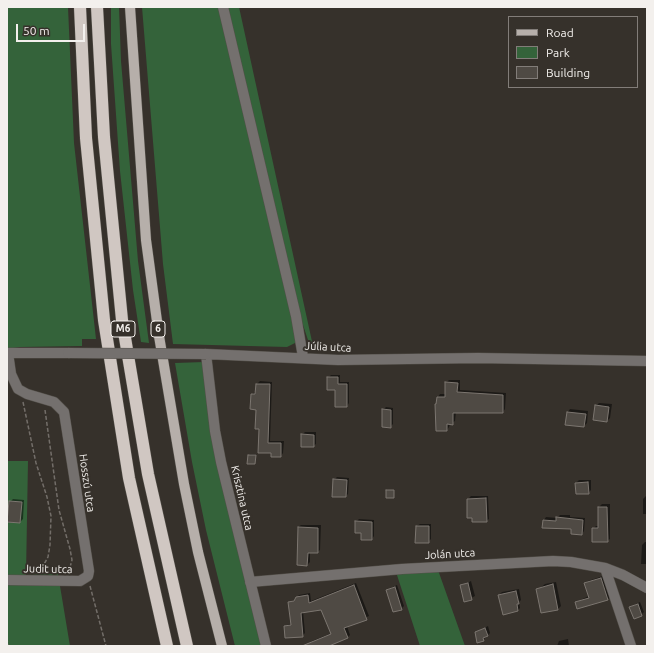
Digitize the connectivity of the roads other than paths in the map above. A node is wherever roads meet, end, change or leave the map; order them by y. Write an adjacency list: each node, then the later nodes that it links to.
1 (80, 7): 14 (highway, M6)
2 (97, 7): 15 (highway, M6)
3 (130, 7): 16 (main road, 6)
4 (223, 7): 7 (street)
5 (7, 353): 6 (street, Júlia utca, bridge); 10 (street, Hosszú utca)
6 (206, 354): 7 (street, Júlia utca); 12 (street, Krisztina utca)
7 (303, 357): 8 (street, Júlia utca)
8 (647, 361)
9 (605, 568): 12 (street, Jolán utca); 13 (street, Jolán utca); 18 (street)
10 (88, 576): 11 (street, Judit utca)
11 (7, 580)
12 (250, 582): 17 (street, Krisztina utca)
13 (647, 588)
14 (168, 646)
15 (187, 646)
16 (222, 646)
17 (266, 646)
18 (632, 646)

